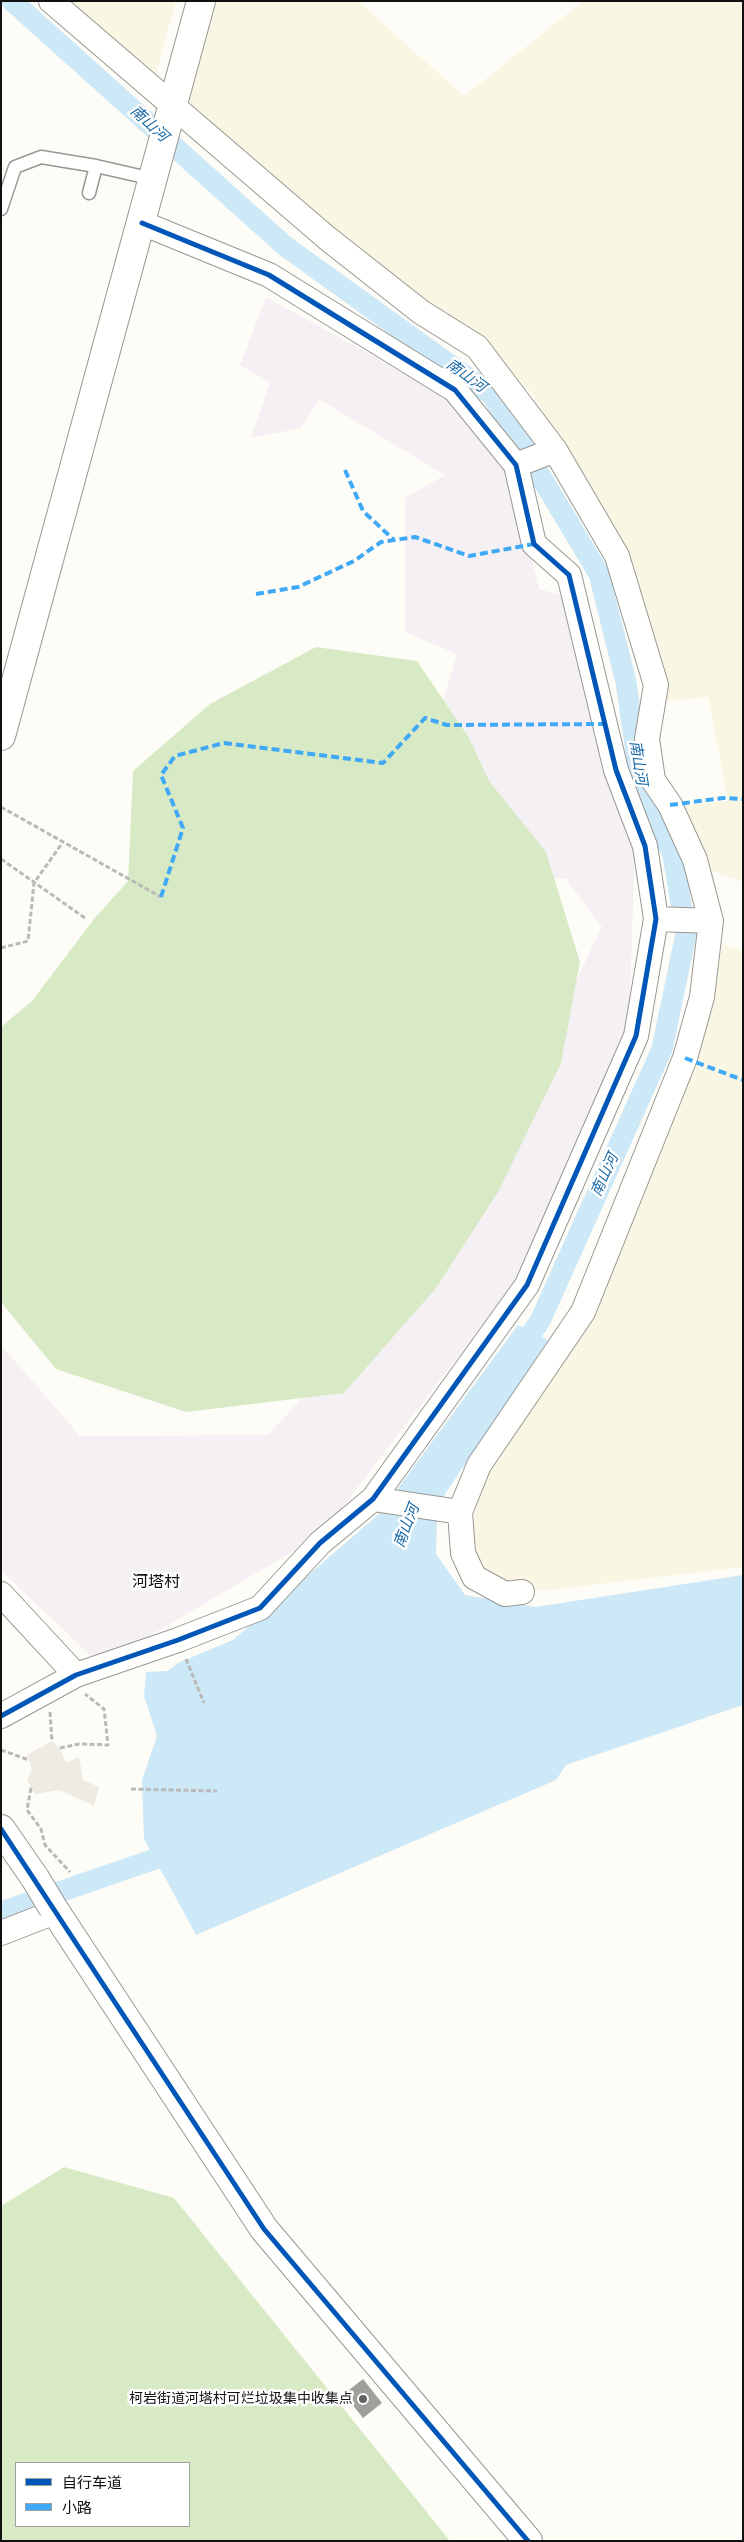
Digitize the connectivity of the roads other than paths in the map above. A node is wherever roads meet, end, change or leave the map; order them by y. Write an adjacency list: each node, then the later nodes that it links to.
1 (51, 1): 3 (street)
2 (201, 1): 3 (street)
3 (172, 105): 5 (street); 9 (street)
4 (96, 166): 5 (lane); 6 (lane); 7 (lane)
5 (154, 176): 8 (street)
6 (89, 193)
7 (1, 209)
8 (142, 223): 10 (street); 11 (street)
9 (555, 450): 10 (street); 13 (street)
10 (516, 465): 12 (street)
11 (1, 736)
12 (656, 919): 13 (street); 14 (street)
13 (711, 921): 15 (street)
14 (373, 1499): 15 (street); 18 (street)
15 (460, 1512): 16 (street)
16 (522, 1592)
17 (1, 1594): 18 (street)
18 (71, 1677): 19 (street)
19 (1, 1716)
20 (1, 1829): 21 (street, bridge)
21 (54, 1910): 22 (street); 23 (street)
22 (1, 1933)
23 (528, 2541)

